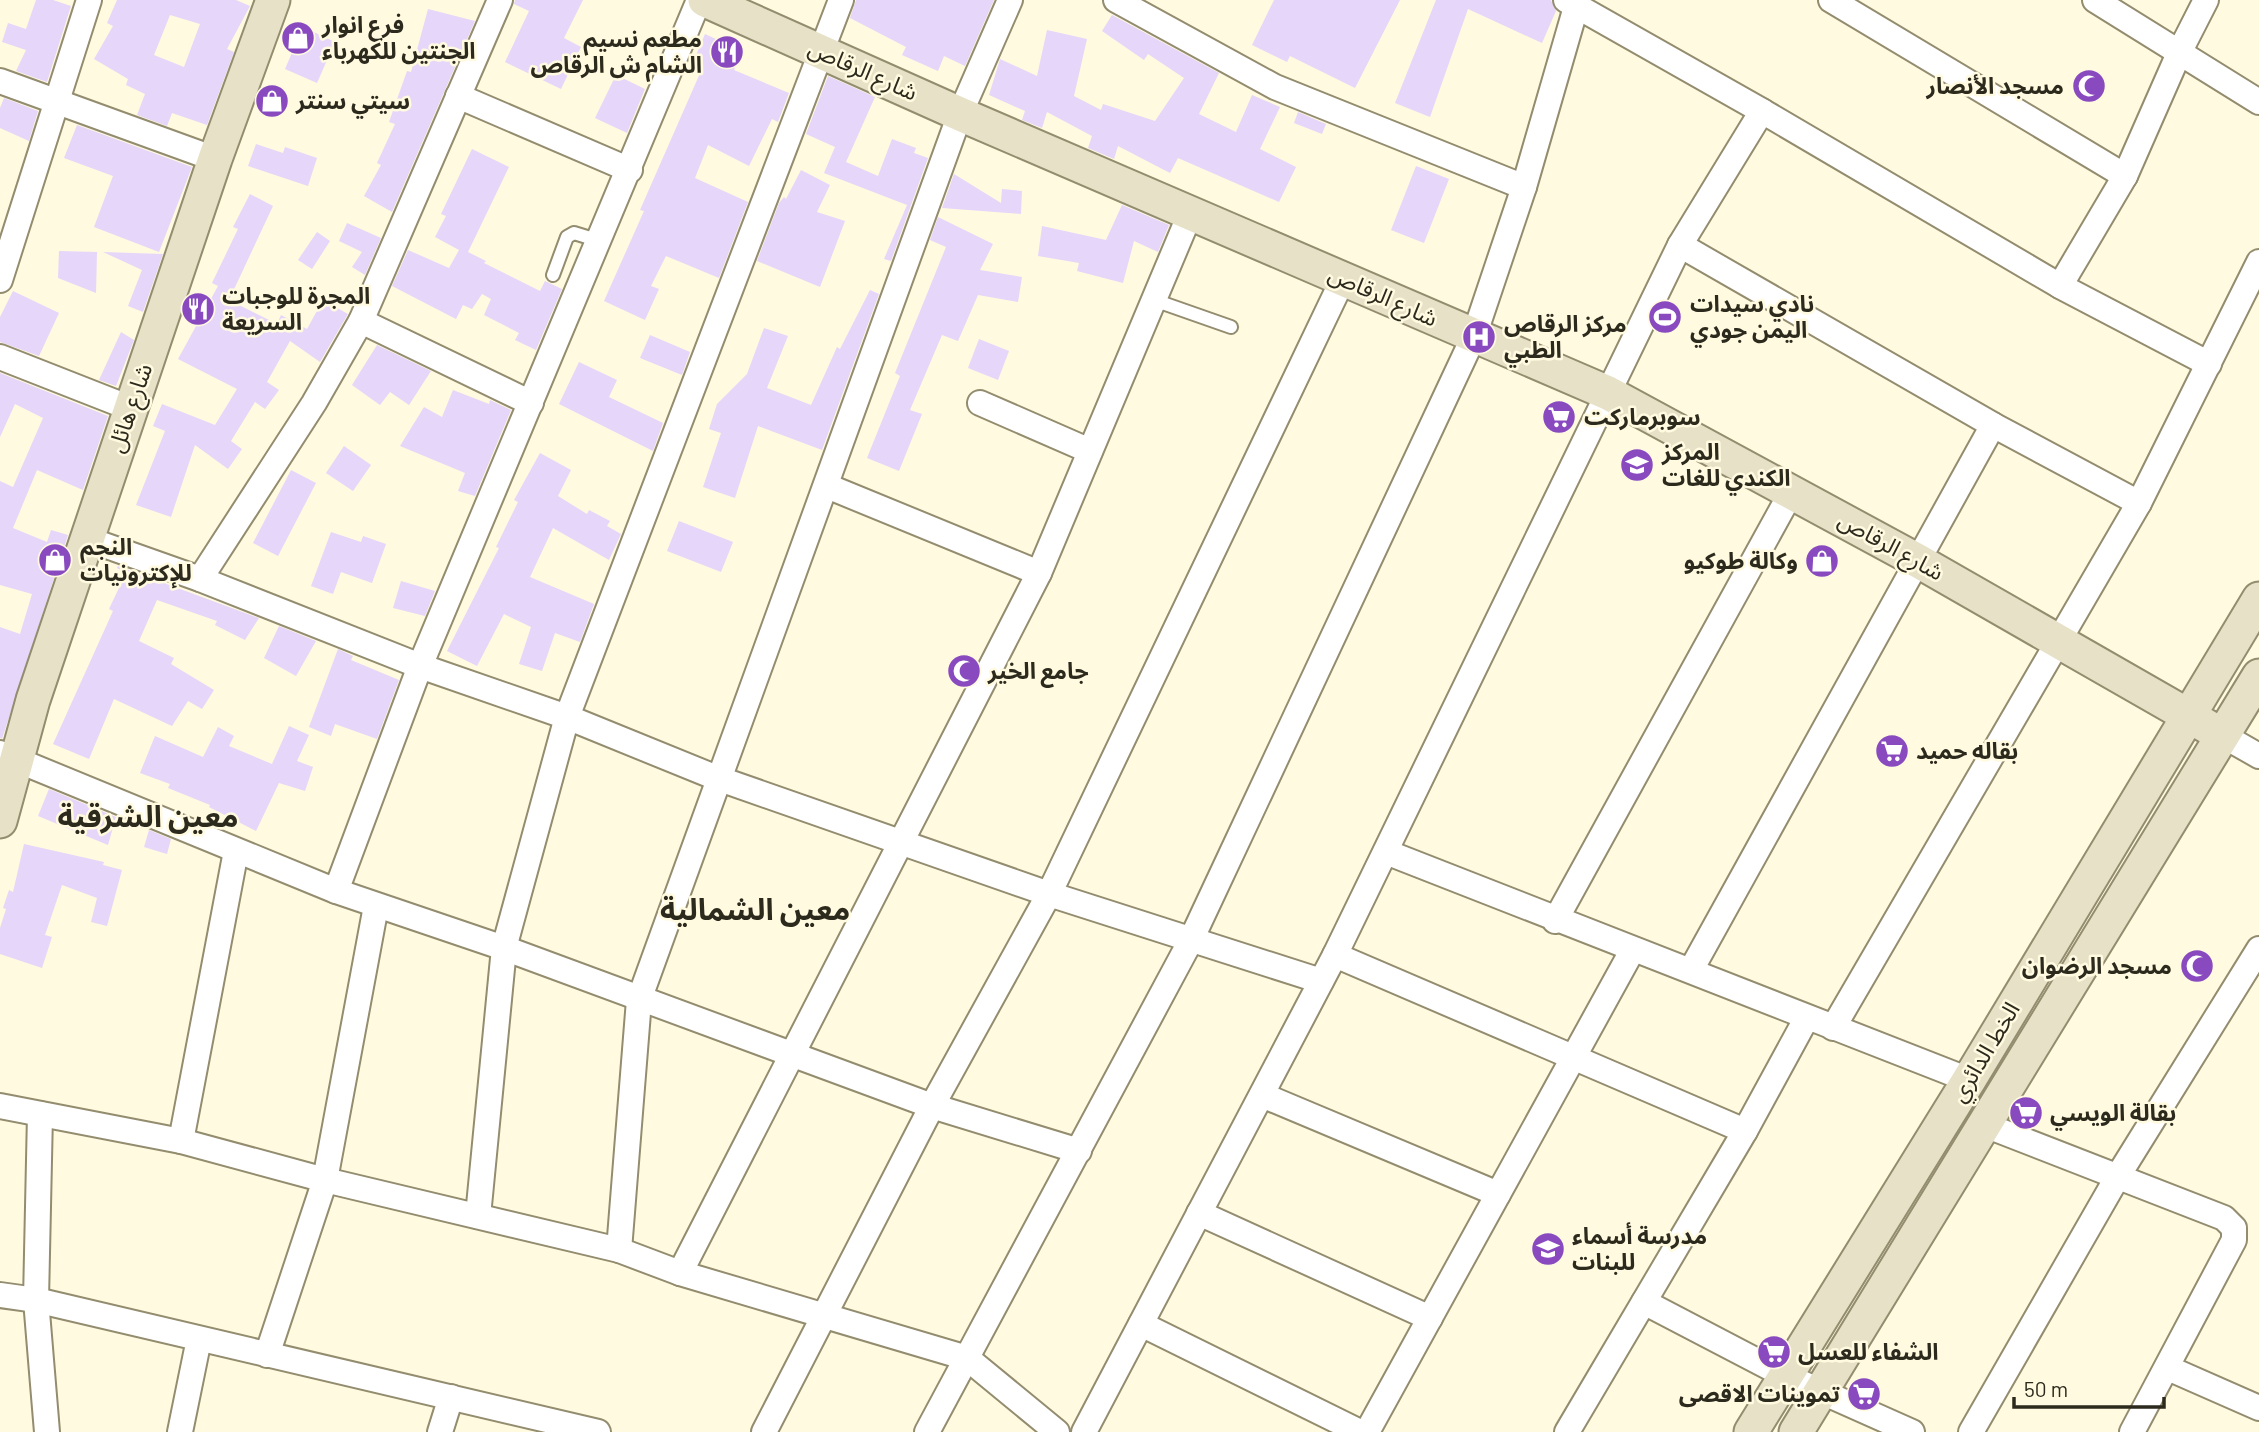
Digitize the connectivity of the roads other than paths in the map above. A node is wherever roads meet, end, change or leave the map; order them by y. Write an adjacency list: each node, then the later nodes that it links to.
1 (89, 0): 17 (street)
2 (273, 0): 21 (street, شارع هائل)
3 (500, 0): 16 (street)
4 (699, 0): 22 (street)
5 (705, 0): 13 (street, شارع الرقاص)
6 (841, 0): 13 (street)
7 (1010, 0): 20 (street)
8 (1116, 0): 24 (street)
9 (1831, 0): 23 (street)
10 (2095, 0): 14 (street)
11 (2206, 0): 14 (street)
12 (1573, 2): 19 (street); 24 (street)
13 (820, 51): 20 (street, شارع الرقاص); 57 (street)
14 (2180, 51): 18 (street); 23 (street)
15 (0, 81): 17 (street)
16 (458, 96): 22 (street); 34 (street)
17 (58, 103): 21 (street); 31 (street)
18 (2259, 103)
19 (1762, 111): 27 (street); 32 (street)
20 (960, 114): 25 (street, شارع الرقاص); 45 (street)
21 (215, 159): 42 (street, شارع هائل)
22 (630, 170): 26 (street)
23 (2125, 176): 32 (street)
24 (1524, 187): 36 (street)
25 (1190, 214): 30 (street, شارع الرقاص); 33 (street)
26 (600, 241): 29 (lane); 40 (street)
27 (1680, 245): 39 (street); 43 (street)
28 (2259, 262): 38 (street)
29 (552, 275)
30 (1343, 279): 36 (street, شارع الرقاص); 67 (street)
31 (0, 280)
32 (2060, 286): 38 (street)
33 (1154, 300): 35 (lane); 44 (street)
34 (361, 321): 40 (street); 51 (street)
35 (1231, 327)
36 (1475, 336): 39 (street, شارع الرقاص); 70 (street)
37 (0, 358): 42 (street)
38 (2209, 364): 47 (street)
39 (1608, 393): 46 (street, شارع الرقاص); 65 (street)
40 (531, 403): 54 (street)
41 (980, 403): 44 (street)
42 (130, 408): 48 (street, شارع هائل)
43 (1993, 425): 47 (street); 49 (street)
44 (1090, 451): 50 (street)
45 (827, 486): 50 (street); 61 (street)
46 (1792, 491): 49 (street, شارع الرقاص); 69 (street)
47 (2139, 503): 53 (street)
48 (87, 539): 51 (street); 60 (street, شارع هائل)
49 (1920, 562): 53 (street, شارع الرقاص); 75 (street)
50 (1039, 573): 63 (street)
51 (200, 579): 54 (street)
52 (2259, 599): 56 (street, الخط الدائري)
53 (2060, 641): 56 (street, شارع الرقاص); 79 (street)
54 (420, 666): 57 (street); 66 (street)
55 (2259, 676): 58 (street, الخط الدائري)
56 (2187, 714): 58 (street, شارع الرقاص); 82 (street, الخط الدائري)
57 (567, 717): 61 (street); 71 (street)
58 (2222, 735): 59 (street); 87 (street, الخط الدائري)
59 (2259, 756)
60 (8, 757): 62 (street, شارع هائل); 64 (street)
61 (717, 778): 63 (street); 77 (street)
62 (0, 821)
63 (901, 843): 67 (street); 80 (street)
64 (236, 851): 66 (street); 89 (street)
65 (1385, 852): 69 (street); 74 (street)
66 (335, 891): 68 (street)
67 (1049, 894): 70 (street); 85 (street)
68 (376, 906): 71 (street); 92 (street)
69 (1555, 921): 73 (street)
70 (1191, 940): 76 (street); 90 (street)
71 (504, 948): 77 (street); 95 (street)
72 (2259, 949): 91 (street)
73 (1632, 951): 75 (street); 81 (street)
74 (1335, 955): 76 (street); 81 (street)
75 (1691, 970): 78 (street)
76 (1321, 981): 83 (street)
77 (639, 1000): 80 (street); 96 (street)
78 (1806, 1019): 79 (street); 88 (street)
79 (1833, 1028): 82 (street)
80 (792, 1054): 85 (street); 97 (street)
81 (1573, 1059): 88 (street); 93 (street)
82 (1969, 1080): 108 (street, الخط الدائري)
83 (1262, 1095): 93 (street); 94 (street)
84 (0, 1106): 86 (street)
85 (932, 1106): 90 (street); 101 (street)
86 (40, 1114): 89 (street); 99 (street)
87 (1985, 1125): 91 (street); 109 (street, الخط الدائري)
88 (1745, 1131): 100 (street)
89 (181, 1142): 92 (street)
90 (1079, 1151): 106 (street)
91 (2119, 1176): 107 (street); 127 (street)
92 (326, 1180): 95 (street); 105 (street)
93 (1499, 1194): 102 (street)
94 (1199, 1213): 102 (street); 103 (street)
95 (478, 1216): 96 (street)
96 (619, 1251): 97 (street)
97 (680, 1273): 101 (street)
98 (0, 1295): 99 (street)
99 (36, 1300): 104 (street); 113 (street)
100 (1644, 1302): 108 (street); 123 (street)
101 (824, 1316): 106 (street); 117 (street)
102 (1430, 1318): 122 (street)
103 (1141, 1324): 112 (street); 120 (street)
104 (199, 1339): 105 (street); 114 (street)
105 (267, 1354): 110 (street)
106 (967, 1359): 118 (street); 119 (street)
107 (2168, 1368): 111 (street); 128 (street)
108 (1784, 1375): 109 (street); 124 (street, الخط الدائري)
109 (1820, 1391): 125 (street, الخط الدائري); 126 (street)
110 (451, 1397): 115 (street); 116 (street)
111 (2259, 1408)
112 (1311, 1421): 121 (street)
113 (47, 1432)
114 (180, 1432)
115 (440, 1432)
116 (598, 1432)
117 (764, 1432)
118 (927, 1432)
119 (1057, 1432)
120 (1084, 1432)
121 (1360, 1432)
122 (1367, 1432)
123 (1566, 1432)
124 (1751, 1432)
125 (1796, 1432)
126 (1912, 1432)
127 (1970, 1432)
128 (2132, 1432)

